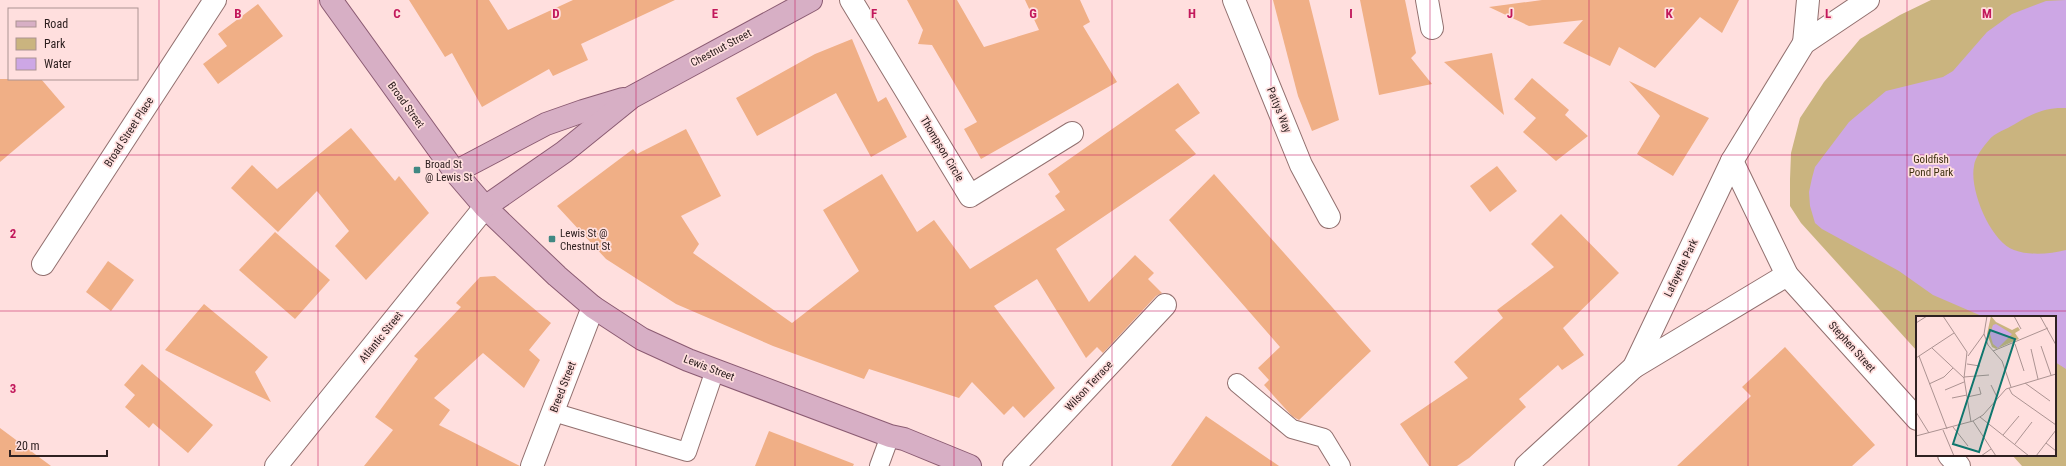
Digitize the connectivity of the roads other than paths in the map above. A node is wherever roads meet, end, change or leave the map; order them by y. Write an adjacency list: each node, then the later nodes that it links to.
1 (215, 0): 17 (street, Broad Street Place)
2 (331, 0): 14 (main road, Broad Street)
3 (811, 0): 11 (main road, Chestnut Street)
4 (851, 0): 12 (street, Thompson Circle)
5 (1234, 0): 16 (street, Pattys Way)
6 (1427, 0): 9 (street)
7 (1808, 0): 10 (street, Lafayette Park)
8 (1868, 0): 10 (street, Lafayette Park)
9 (1432, 28)
10 (1804, 43): 13 (street, Lafayette Park)
11 (632, 96): 14 (main road, Chestnut Street); 15 (main road, Chestnut Street)
12 (1072, 133)
13 (1732, 161): 18 (street, Stephen Street); 21 (street, Lafayette Park)
14 (455, 172): 15 (main road, Broad Street)
15 (485, 207): 20 (main road, Lewis Street); 28 (street, Atlantic Street)
16 (1329, 217)
17 (43, 264)
18 (1787, 275): 21 (street); 25 (street, Stephen Street)
19 (1165, 305): 32 (street, Wilson Terrace)
20 (593, 307): 22 (main road, Lewis Street); 24 (street, Breed Street)
21 (1634, 367): 34 (street, Lafayette Park)
22 (716, 370): 24 (lane); 26 (main road, Lewis Street)
23 (1237, 383): 33 (lane)
24 (553, 412): 29 (street, Breed Street)
25 (1916, 418)
26 (890, 436): 30 (lane); 31 (main road, Lewis Street)
27 (1950, 456): 35 (street)
28 (276, 466)
29 (532, 466)
30 (879, 466)
31 (970, 466)
32 (1014, 466)
33 (1341, 466)
34 (1526, 466)
35 (1959, 466)

